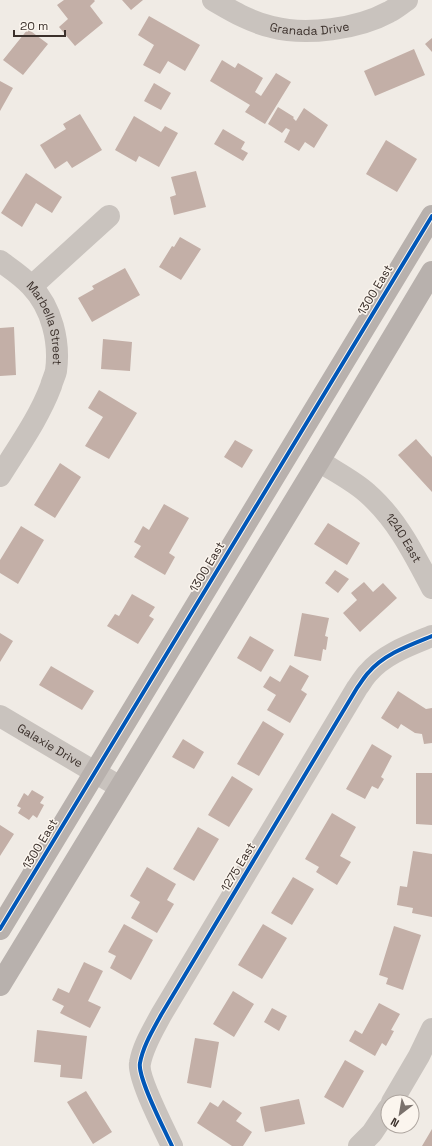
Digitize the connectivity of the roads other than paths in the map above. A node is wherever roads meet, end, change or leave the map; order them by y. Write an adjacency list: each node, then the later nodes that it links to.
1 (213, 0): 2 (street, Granada Drive)
2 (407, 0)
3 (109, 216): 7 (street)
4 (432, 216): 13 (main road, 1300 East)
5 (0, 262): 7 (street, Marbella Street)
6 (432, 272): 8 (main road)
7 (32, 286): 9 (street, Marbella Street)
8 (319, 461): 10 (street, 1240 East); 14 (main road)
9 (0, 476)
10 (432, 588)
11 (432, 636): 20 (street, 1275 East)
12 (0, 716): 13 (street, Galaxie Drive)
13 (95, 772): 14 (street, Galaxie Drive); 15 (main road, 1300 East)
14 (120, 787): 16 (main road)
15 (0, 929)
16 (0, 985)
17 (432, 1029): 18 (street)
18 (397, 1094)
19 (380, 1121): 21 (street)
20 (172, 1146)
21 (359, 1146)

